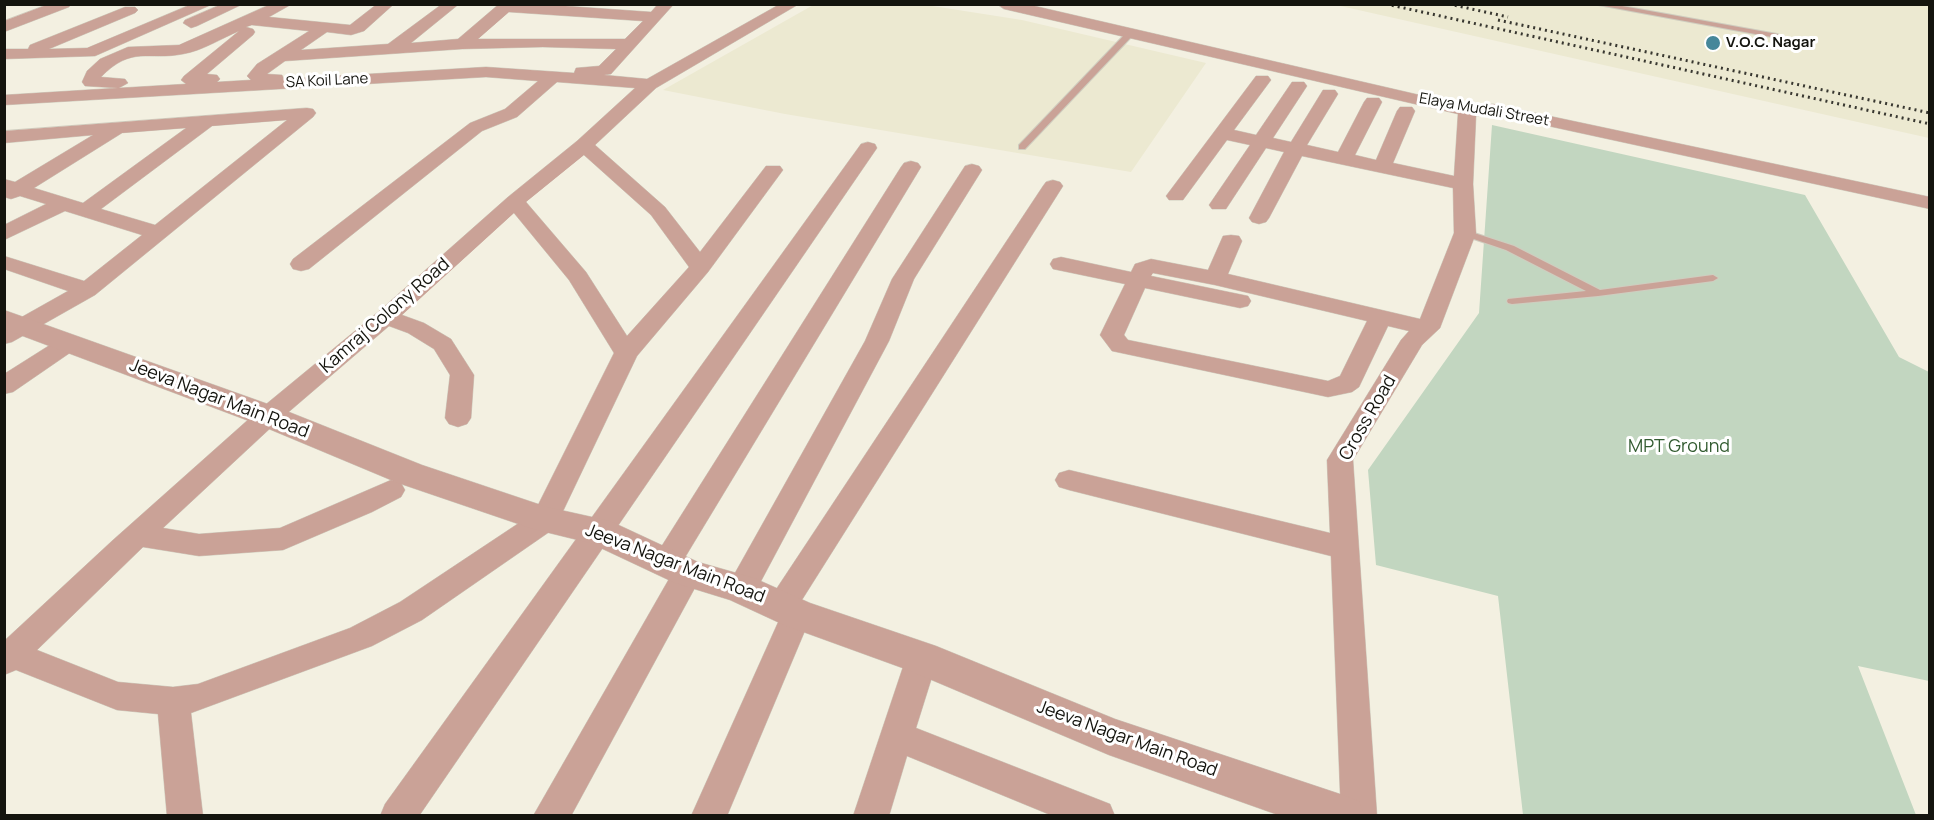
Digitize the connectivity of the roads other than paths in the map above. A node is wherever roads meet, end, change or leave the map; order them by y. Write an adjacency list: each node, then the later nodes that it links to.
1 (64, 4): 17 (street)
2 (106, 4): 13 (street)
3 (206, 4): 15 (street)
4 (236, 4): 25 (street)
5 (285, 4): 16 (street)
6 (387, 4): 18 (street)
7 (452, 4): 24 (street)
8 (792, 4): 36 (street, Kamraj Colony Road)
9 (1004, 4): 19 (street, Elaya Mudali Street)
10 (1596, 4): 20 (lane)
11 (507, 6): 12 (street); 22 (street)
12 (552, 7): 14 (street)
13 (130, 10): 15 (street); 29 (street)
14 (661, 11): 23 (street)
15 (171, 18): 29 (street)
16 (256, 21): 18 (street); 26 (street); 27 (street)
17 (4, 27)
18 (325, 27): 30 (street)
19 (1131, 33): 42 (street, Elaya Mudali Street); 49 (lane)
20 (1777, 36)
21 (543, 42): 22 (street); 23 (street); 31 (street)
22 (462, 44): 24 (street)
23 (630, 45): 31 (street)
24 (393, 48): 30 (street)
25 (134, 50): 26 (street); 34 (street)
26 (181, 50): 27 (street)
27 (223, 50): 34 (street)
28 (4, 54): 29 (street)
29 (23, 54)
30 (282, 56): 33 (street)
31 (521, 69): 33 (street)
32 (553, 77): 36 (street, SA Koil Lane); 39 (street, SA Koil Lane); 72 (street)
33 (259, 79): 34 (street)
34 (190, 80)
35 (1262, 80): 45 (street)
36 (650, 84): 48 (street, Kamraj Colony Road)
37 (1298, 86): 47 (street)
38 (1329, 94): 51 (street)
39 (4, 100)
40 (1373, 102): 52 (street)
41 (1406, 111): 54 (street)
42 (1467, 111): 57 (street, Cross Road); 63 (street, Elaya Mudali Street)
43 (207, 121): 44 (street); 65 (street); 67 (street)
44 (118, 128): 46 (street); 59 (street)
45 (1221, 133): 47 (street); 60 (street)
46 (4, 137)
47 (1259, 142): 51 (street); 64 (street)
48 (584, 144): 61 (street, Kamraj Colony Road); 74 (street)
49 (1022, 147)
50 (868, 148): 93 (street)
51 (1295, 150): 52 (street); 66 (street)
52 (1343, 160): 54 (street)
53 (911, 167): 96 (street)
54 (1382, 167): 57 (street)
55 (972, 170): 97 (street)
56 (773, 171): 74 (street)
57 (1463, 184): 68 (street, Cross Road)
58 (1053, 186): 98 (street)
59 (10, 190): 62 (street)
60 (1176, 196)
61 (515, 201): 81 (street, Kamraj Colony Road); 86 (street)
62 (64, 203): 65 (street); 69 (street)
63 (1929, 203)
64 (1219, 205)
65 (86, 210): 67 (street)
66 (1259, 218)
67 (158, 233): 78 (street)
68 (1465, 233): 79 (lane); 84 (street, Cross Road)
69 (4, 234)
70 (1231, 241): 75 (street)
71 (4, 262): 78 (street)
72 (301, 264)
73 (1061, 264): 77 (street)
74 (700, 267): 86 (street)
75 (1215, 278): 77 (street); 82 (street)
76 (1713, 278): 79 (lane)
77 (1140, 280): 82 (street); 82 (street)
78 (87, 290): 83 (street)
79 (1598, 293): 80 (lane)
80 (1512, 301)
81 (386, 317): 88 (street, Kamraj Colony Road); 89 (street)
82 (1376, 323): 84 (street)
83 (10, 327): 85 (street, Jeeva Nagar Main Road)
84 (1421, 334): 95 (street, Cross Road)
85 (69, 343): 87 (street); 88 (street, Jeeva Nagar Main Road)
86 (626, 353): 92 (street)
87 (4, 386)
88 (268, 416): 92 (street, Jeeva Nagar Main Road); 94 (street, Kamraj Colony Road)
89 (458, 418)
90 (1069, 480): 95 (street)
91 (391, 490): 94 (street)
92 (545, 520): 93 (street, Jeeva Nagar Main Road); 101 (street)
93 (598, 531): 96 (street, Jeeva Nagar Main Road); 104 (street)
94 (138, 535): 99 (street, Kamraj Colony Road)
95 (1344, 548): 110 (street, Cross Road)
96 (677, 568): 97 (street, Jeeva Nagar Main Road); 105 (street)
97 (741, 589): 98 (street, Jeeva Nagar Main Road)
98 (790, 610): 100 (street, Jeeva Nagar Main Road); 106 (street)
99 (9, 658): 101 (street)
100 (922, 658): 102 (street); 109 (street, Jeeva Nagar Main Road)
101 (173, 700): 103 (street)
102 (896, 736): 107 (street); 108 (street)
103 (185, 816)
104 (398, 816)
105 (551, 816)
106 (709, 816)
107 (871, 816)
108 (1097, 816)
109 (1342, 816)
110 (1359, 816)

